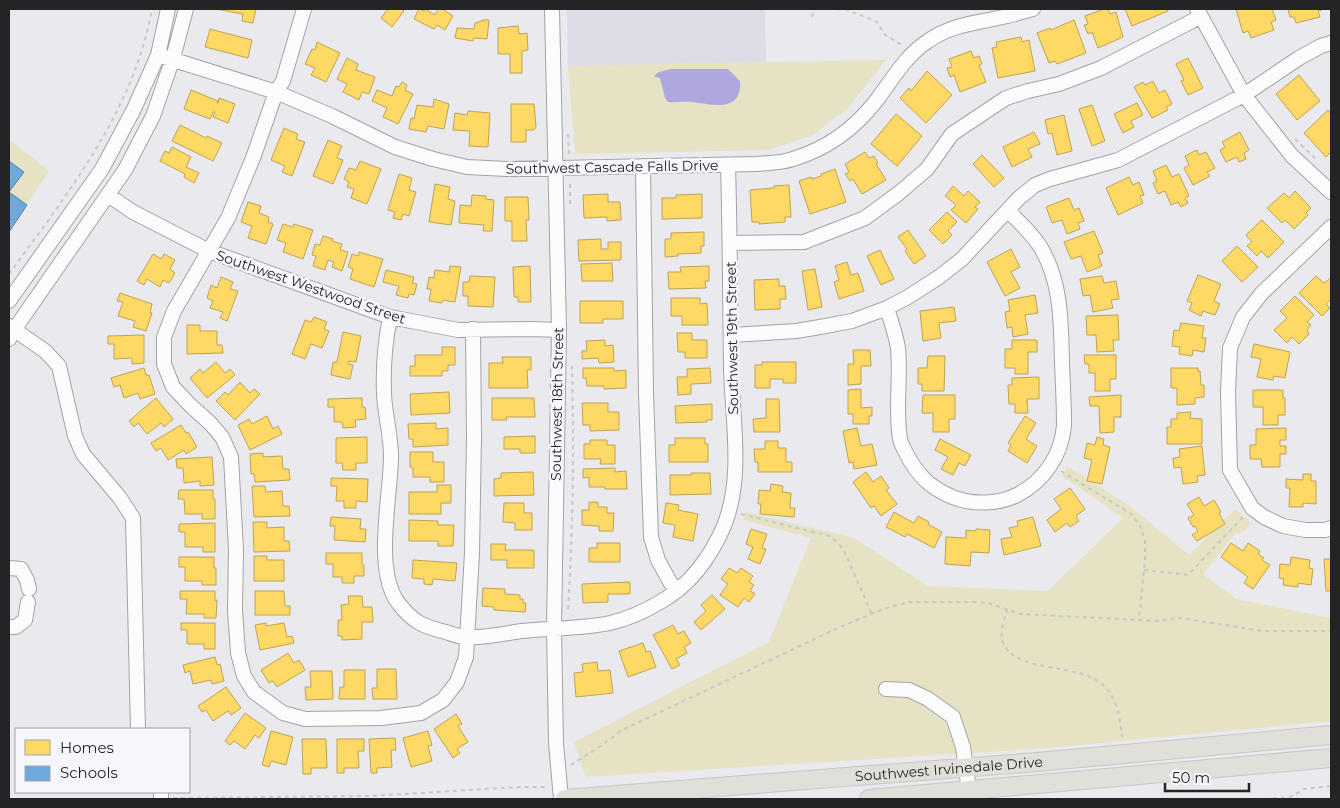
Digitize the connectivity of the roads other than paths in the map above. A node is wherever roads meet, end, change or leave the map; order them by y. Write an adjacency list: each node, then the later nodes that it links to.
1 (168, 9): 8 (street)
2 (186, 9): 9 (street)
3 (304, 9): 11 (street)
4 (552, 9): 14 (street, Southwest 18th Street)
5 (1033, 9): 12 (street, Southwest Cascade Falls Drive)
6 (1198, 13): 10 (street); 19 (street)
7 (1331, 43): 10 (street)
8 (158, 55): 9 (street, Southwest Cascade Falls Drive); 21 (street)
9 (173, 58): 11 (street, Southwest Cascade Falls Drive); 16 (street)
10 (1249, 91): 15 (street); 17 (street)
11 (276, 92): 14 (street, Southwest Cascade Falls Drive); 20 (street)
12 (728, 164): 13 (street, Southwest Cascade Falls Drive); 19 (street, Southwest 19th Street)
13 (643, 166): 14 (street, Southwest Cascade Falls Drive); 30 (street)
14 (554, 168): 25 (street, Southwest 18th Street)
15 (1331, 192)
16 (108, 195): 20 (street, Southwest Westwood Street); 26 (street)
17 (1008, 211): 22 (street); 22 (street)
18 (1331, 227): 28 (street)
19 (731, 244): 27 (street, Southwest 19th Street)
20 (209, 252): 23 (street, Southwest Westwood Street); 33 (street)
21 (9, 302)
22 (887, 308): 27 (street)
23 (390, 317): 24 (street, Southwest Westwood Street); 33 (street)
24 (473, 329): 25 (street, Southwest Westwood Street); 33 (street)
25 (559, 330): 32 (street, Southwest 18th Street)
26 (10, 332): 35 (street)
27 (732, 335): 30 (street, Southwest 19th Street)
28 (1331, 528)
29 (9, 568): 31 (street)
30 (677, 591): 32 (street, Southwest 19th Street)
31 (9, 627)
32 (554, 628): 33 (street, Southwest 19th Street); 42 (street, Southwest 18th Street)
33 (467, 638)
34 (886, 689): 39 (street)
35 (138, 728)
36 (1331, 735): 37 (main road, Southwest Irvinedale Drive)
37 (1197, 748): 39 (main road, Southwest Irvinedale Drive); 40 (main road)
38 (1331, 758): 40 (main road, Southwest Irvinedale Drive)
39 (966, 767): 41 (street); 42 (main road, Southwest Irvinedale Drive)
40 (1199, 771): 41 (main road, Southwest Irvinedale Drive)
41 (969, 790): 43 (main road, Southwest Irvinedale Drive)
42 (562, 795)
43 (869, 799)

